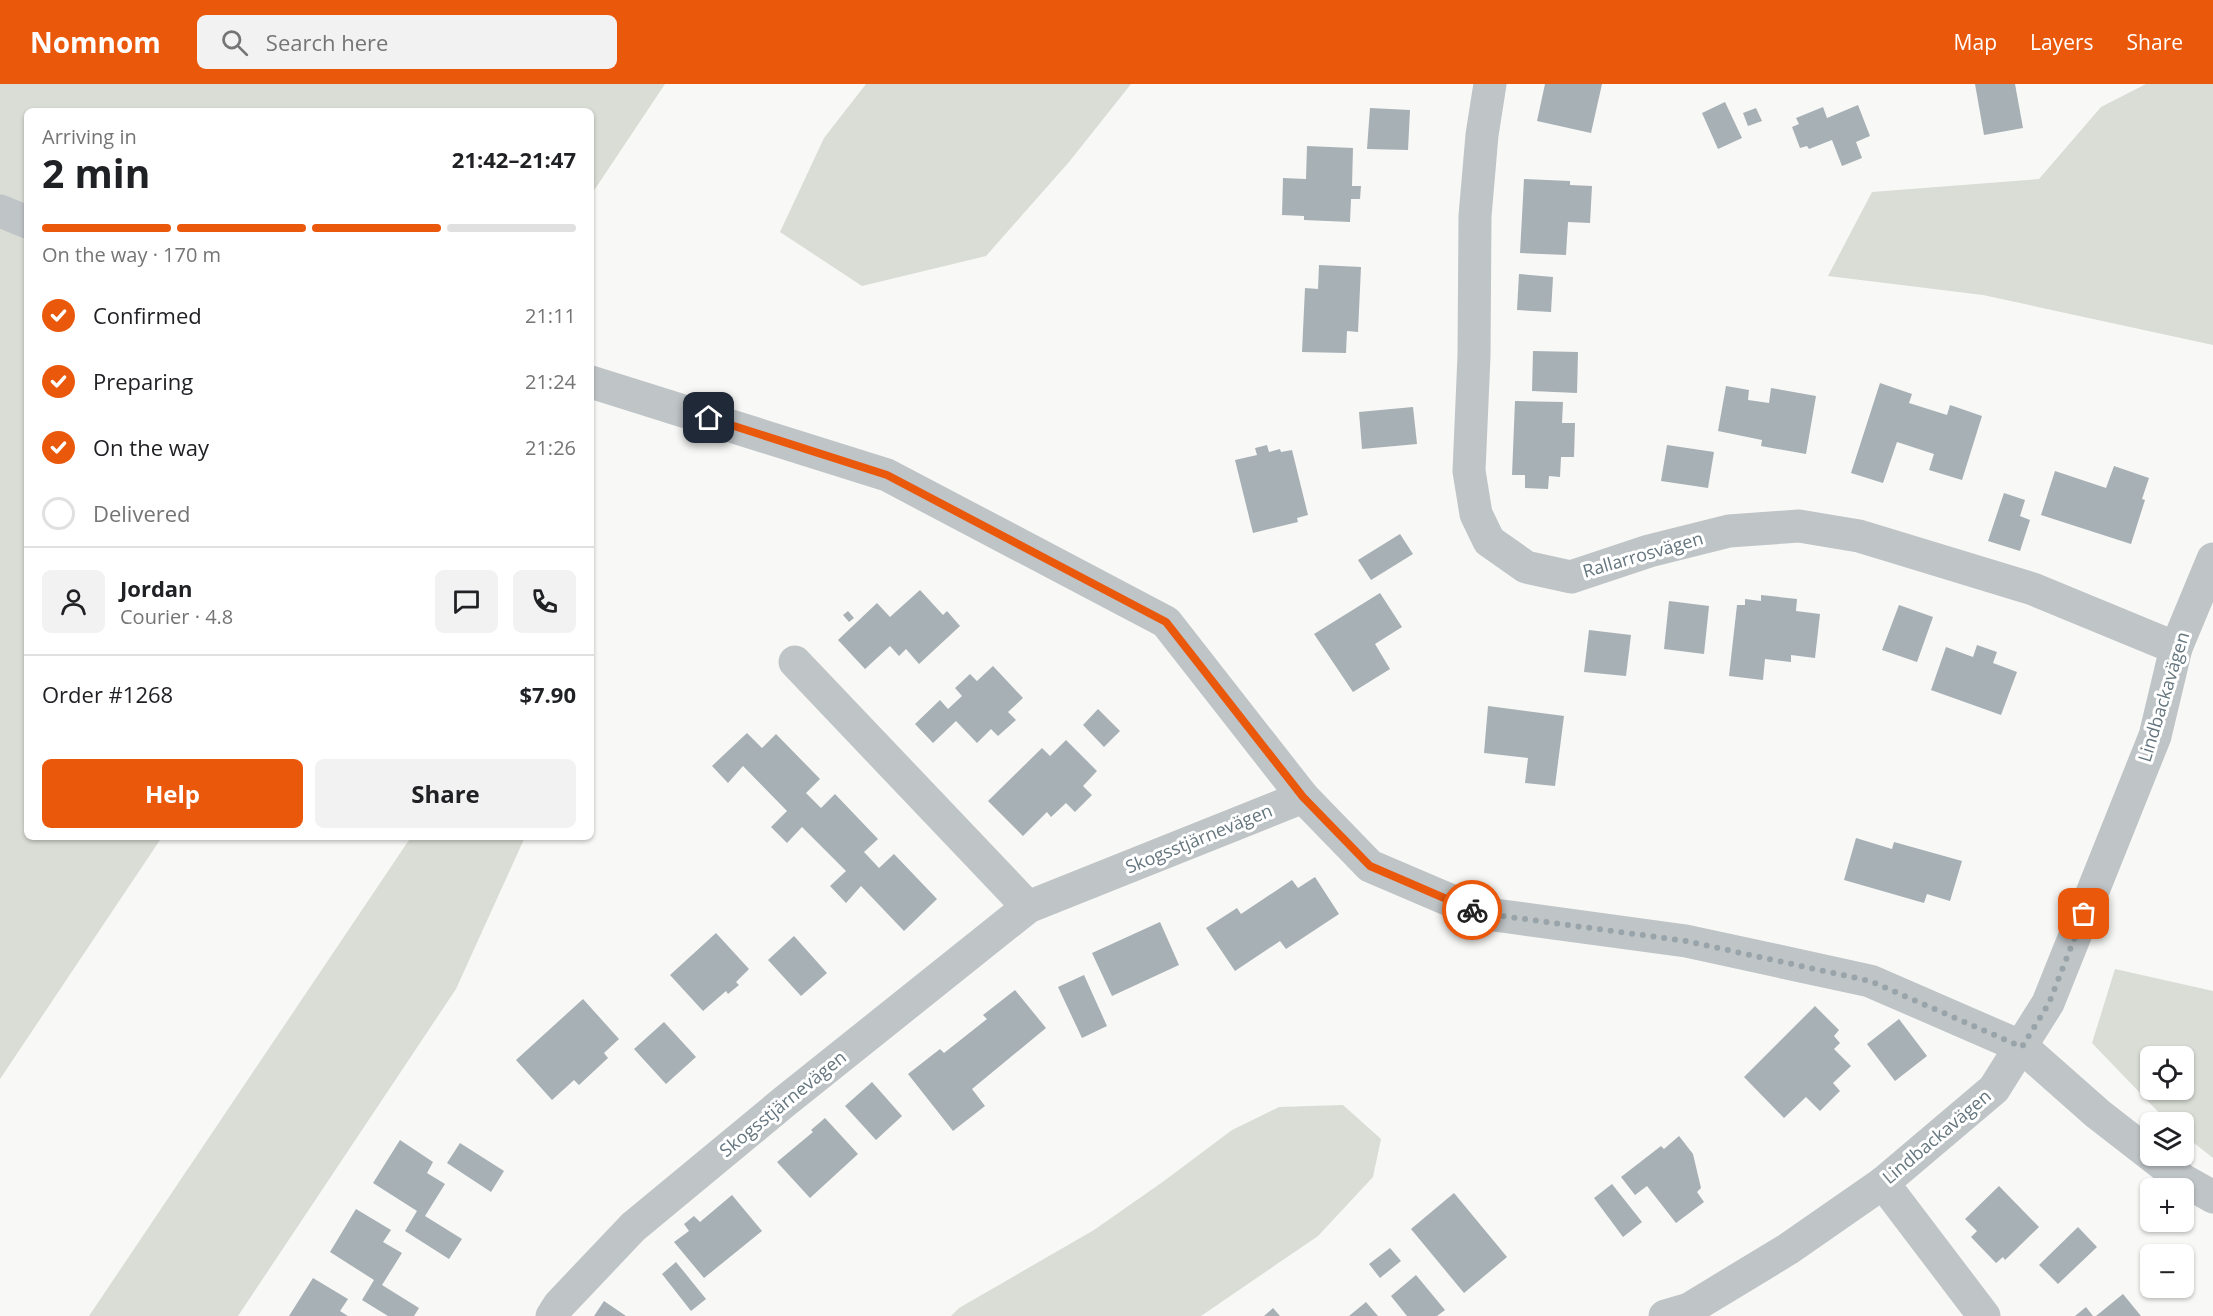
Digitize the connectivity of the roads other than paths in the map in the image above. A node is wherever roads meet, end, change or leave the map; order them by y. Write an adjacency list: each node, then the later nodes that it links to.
1 (1490, 84): 6 (street, Rallarrosvägen)
2 (0, 211): 3 (street)
3 (24, 221)
4 (594, 383): 8 (street)
5 (2213, 558): 6 (street, Lindbackavägen)
6 (2176, 648): 10 (street, Lindbackavägen)
7 (795, 662): 9 (street)
8 (1303, 797): 9 (street, Skogsstjärnevägen); 10 (street)
9 (1028, 907): 13 (street, Skogsstjärnevägen)
10 (2022, 1047): 11 (street, Lindbackavägen); 12 (street)
11 (1883, 1183): 14 (street, Lindbackavägen); 15 (street)
12 (2213, 1197)
13 (552, 1316)
14 (1665, 1316)
15 (1984, 1316)

